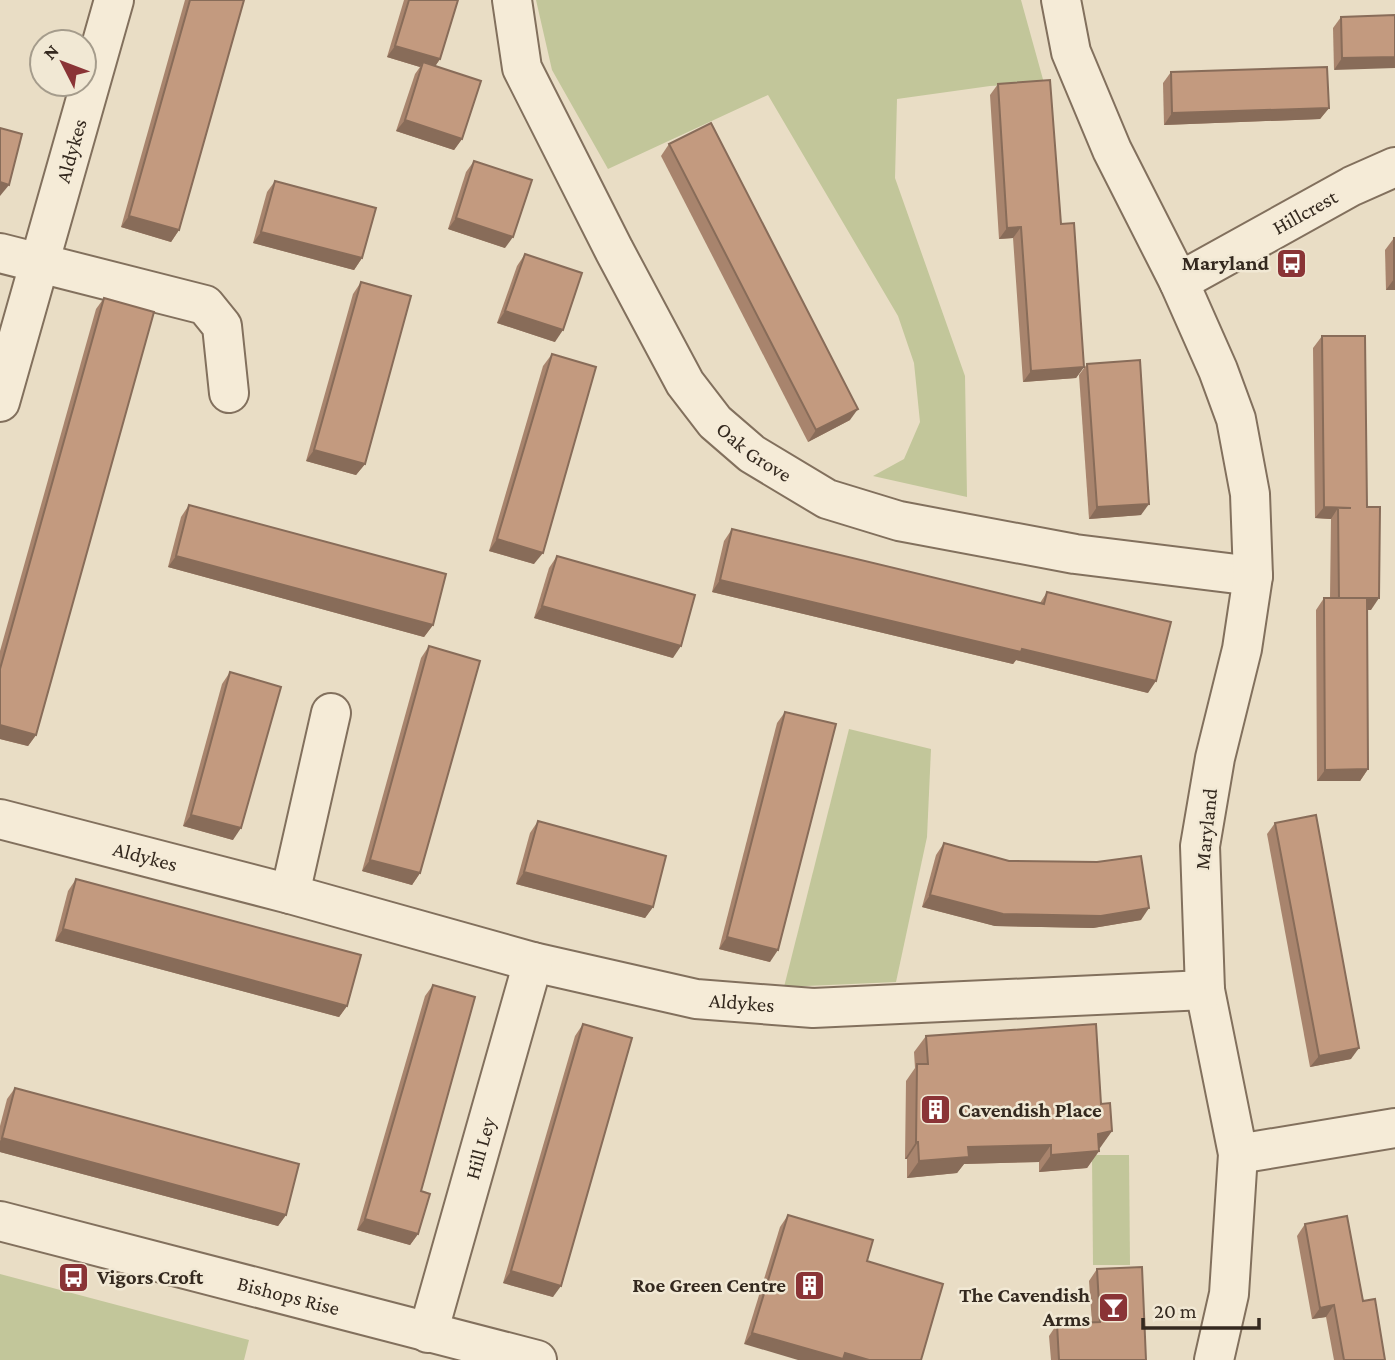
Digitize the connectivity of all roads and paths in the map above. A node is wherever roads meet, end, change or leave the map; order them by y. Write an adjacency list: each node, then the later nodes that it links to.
1 (114, 0): 6 (street, Aldykes)
2 (512, 0): 10 (street, Oak Grove)
3 (1061, 0): 7 (street, Maryland)
4 (1395, 167): 7 (street, Hillcrest)
5 (0, 253): 6 (street)
6 (41, 262): 8 (street); 9 (street, Aldykes)
7 (1179, 282): 10 (street, Maryland)
8 (229, 393)
9 (0, 402)
10 (1253, 576): 15 (street, Maryland)
11 (331, 713): 13 (street)
12 (0, 819): 13 (street, Aldykes)
13 (290, 894): 14 (street, Aldykes)
14 (533, 962): 15 (street, Aldykes); 19 (street, Hill Ley)
15 (1205, 990): 17 (street, Maryland)
16 (1395, 1129): 17 (street)
17 (1238, 1154): 21 (street, Maryland)
18 (0, 1221): 19 (street, Bishops Rise)
19 (428, 1333): 20 (street, Bishops Rise)
20 (537, 1360)
21 (1214, 1360)

